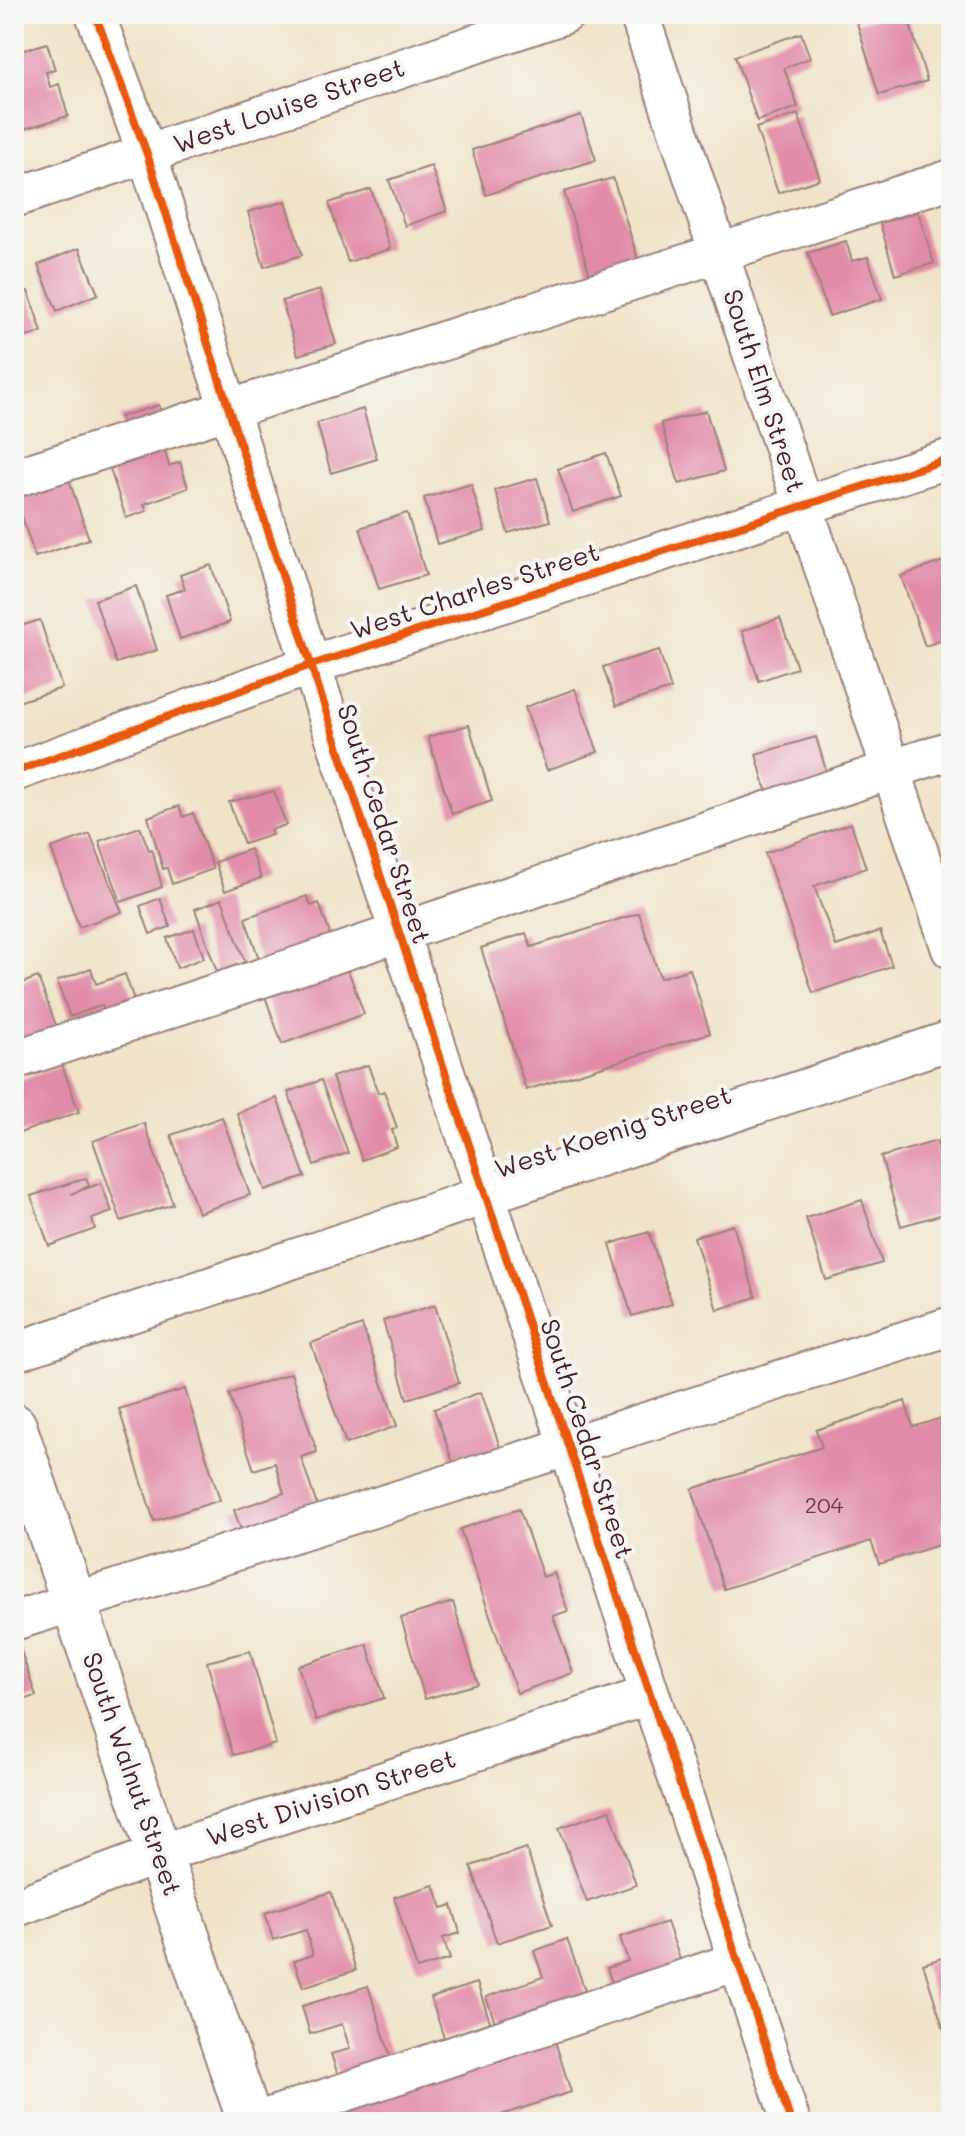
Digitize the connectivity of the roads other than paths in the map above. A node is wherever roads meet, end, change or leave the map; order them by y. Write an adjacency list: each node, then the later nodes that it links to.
1 (95, 14): 4 (street, South Cedar Street)
2 (565, 14): 4 (street, West Louise Street)
3 (639, 14): 7 (street, South Elm Street)
4 (147, 154): 6 (street, West Louise Street); 8 (street, South Cedar Street)
5 (951, 179): 7 (street)
6 (14, 198)
7 (719, 253): 8 (street); 11 (street, South Elm Street)
8 (229, 410): 10 (street); 12 (street, South Cedar Street)
9 (951, 458): 11 (street, West Charles Street)
10 (14, 478)
11 (802, 506): 12 (street, West Charles Street); 14 (street, South Elm Street)
12 (311, 665): 15 (street, West Charles Street); 16 (street, South Cedar Street)
13 (951, 750): 14 (street)
14 (890, 770): 16 (street); 17 (street, South Elm Street)
15 (14, 772)
16 (399, 933): 19 (street); 20 (street, South Cedar Street)
17 (951, 949)
18 (951, 1040): 20 (street, West Koenig Street)
19 (14, 1060)
20 (485, 1195): 22 (street, West Koenig Street); 24 (street, South Cedar Street)
21 (951, 1326): 24 (street)
22 (14, 1352)
23 (14, 1426): 25 (main road, South Walnut Street)
24 (568, 1446): 25 (street); 27 (street, South Cedar Street)
25 (74, 1601): 26 (street); 28 (main road, South Walnut Street)
26 (14, 1621)
27 (650, 1695): 28 (street, West Division Street); 30 (street)
28 (159, 1854): 29 (street, West Division Street); 31 (main road, South Walnut Street)
29 (14, 1908)
30 (738, 1961): 31 (street); 32 (street)
31 (253, 2122)
32 (791, 2122)

